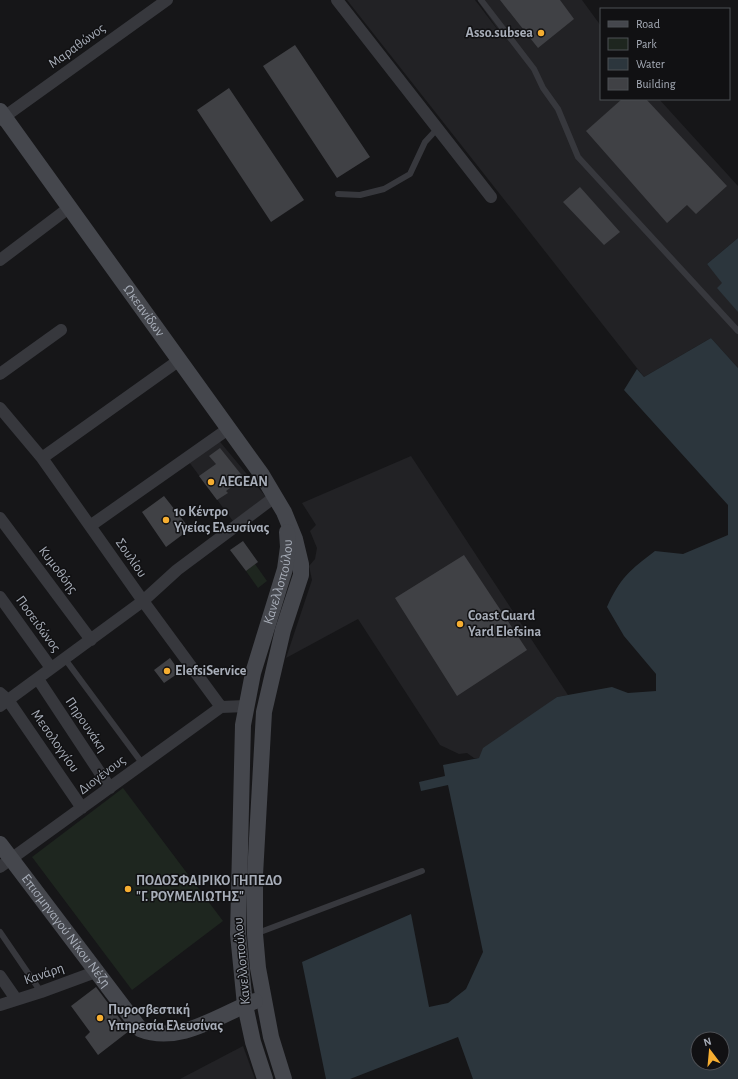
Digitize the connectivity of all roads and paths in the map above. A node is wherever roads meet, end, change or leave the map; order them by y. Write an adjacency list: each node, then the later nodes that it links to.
1 (167, 0): 4 (street, Μαραθώνος)
2 (337, 0): 5 (street)
3 (481, 0): 11 (lane)
4 (1, 116): 8 (street, Ωκεανίδων)
5 (438, 128): 6 (lane); 7 (street)
6 (338, 194)
7 (491, 197)
8 (70, 207): 9 (street); 12 (street, Ωκεανίδων)
9 (0, 260)
10 (62, 330): 13 (street)
11 (738, 331)
12 (178, 361): 15 (street, Ωκεανίδων); 16 (street)
13 (0, 374)
14 (0, 408): 16 (street, Σουλίου)
15 (228, 429): 17 (street, Ωκεανίδων); 20 (street)
16 (42, 458): 20 (street, Σουλίου)
17 (276, 496): 18 (street, Ωκεανίδων); 22 (street)
18 (284, 512): 28 (street, Κανελλοπούλου); 37 (street, Κανελλοπούλου)
19 (0, 518): 23 (street, Κυμοθόης)
20 (90, 526): 22 (street, Σουλίου)
21 (0, 597): 25 (street, Ποσειδώνος)
22 (143, 601): 23 (street); 29 (street, Σουλίου)
23 (91, 640): 24 (street)
24 (65, 659): 25 (street); 30 (lane)
25 (51, 668): 26 (street)
26 (38, 678): 27 (street); 31 (street, Πηρουνάκη)
27 (3, 700): 32 (street, Μεσολογγίου)
28 (246, 706): 29 (street); 37 (street, Κανελλοπούλου)
29 (221, 707): 30 (street, Διογένους)
30 (142, 763): 31 (street, Διογένους)
31 (110, 788): 32 (street, Διογένους)
32 (82, 808): 34 (street, Διογένους)
33 (0, 844): 34 (street, Επισμηναγού Νίκου Νέζη)
34 (3, 863): 38 (street, Επισμηναγού Νίκου Νέζη)
35 (422, 871): 37 (lane)
36 (0, 932): 40 (lane)
37 (246, 934): 41 (street, Κανελλοπούλου); 44 (street, Κανελλοπούλου)
38 (98, 971): 40 (street, Κανάρη); 44 (street, Επισμηναγού Νίκου Νέζη)
39 (0, 976): 42 (street)
40 (42, 992): 42 (street, Κανάρη)
41 (263, 998): 44 (street, Επισμηναγού Νίκου Νέζη); 46 (street, Κανελλοπούλου)
42 (16, 999): 43 (street, Κανάρη)
43 (0, 1005)
44 (245, 1005): 45 (street, Κανελλοπούλου)
45 (265, 1079)
46 (284, 1079)

